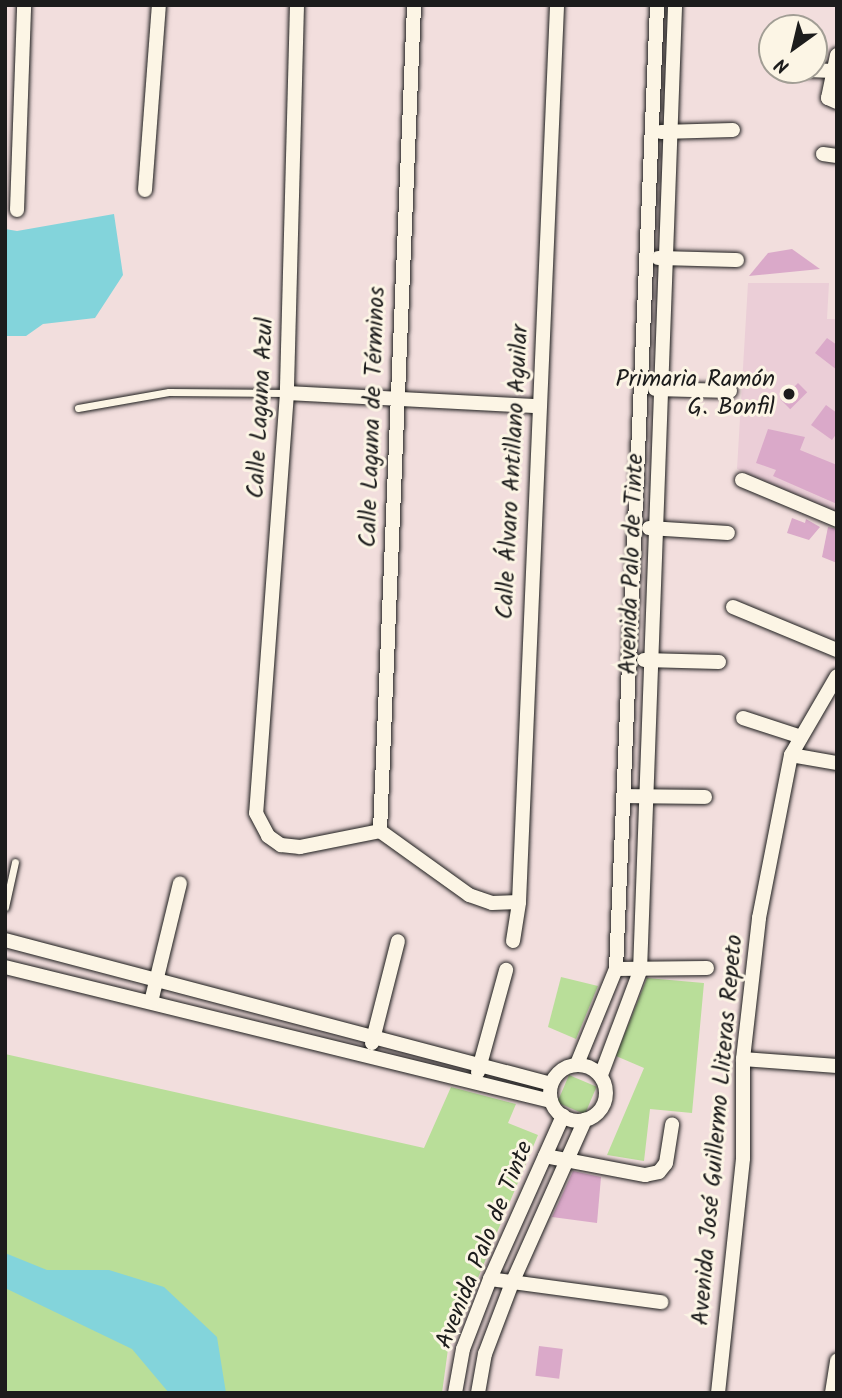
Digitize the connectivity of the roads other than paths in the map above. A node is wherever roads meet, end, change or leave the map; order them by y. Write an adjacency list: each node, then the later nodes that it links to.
1 (24, 5): 16 (street)
2 (159, 5): 15 (street)
3 (297, 5): 23 (street, Calle Laguna Azul)
4 (414, 5): 24 (street, Calle Laguna de Términos)
5 (557, 5): 25 (street, Calle Álvaro Antillano Aguilar)
6 (657, 5): 14 (street, Avenida Palo de Tinte)
7 (675, 5): 13 (street, Avenida Palo de Tinte)
8 (837, 55): 10 (street)
9 (828, 71): 10 (street)
10 (834, 71): 11 (street)
11 (837, 102)
12 (733, 130): 13 (street)
13 (670, 131): 14 (street); 18 (street, Avenida Palo de Tinte)
14 (652, 132): 17 (street, Avenida Palo de Tinte)
15 (145, 191)
16 (17, 210)
17 (647, 258): 18 (street); 20 (street, Avenida Palo de Tinte)
18 (666, 258): 19 (street); 21 (street, Avenida Palo de Tinte)
19 (737, 260)
20 (641, 389): 21 (street); 29 (street, Avenida Palo de Tinte)
21 (661, 389): 22 (street); 30 (street, Avenida Palo de Tinte)
22 (730, 391)
23 (287, 393): 24 (street); 26 (lane); 45 (street, Calle Laguna Azul)
24 (396, 400): 25 (street); 45 (street, Calle Laguna de Términos)
25 (539, 406): 48 (street, Calle Álvaro Antillano Aguilar)
26 (78, 408)
27 (742, 480): 28 (street)
28 (837, 520)
29 (635, 528): 30 (street); 34 (street, Avenida Palo de Tinte)
30 (656, 528): 31 (street); 35 (street, Avenida Palo de Tinte)
31 (728, 533)
32 (733, 607): 33 (street)
33 (837, 650)
34 (630, 659): 35 (street); 42 (street, Avenida Palo de Tinte)
35 (651, 660): 36 (street); 43 (street, Avenida Palo de Tinte)
36 (719, 662)
37 (837, 676): 39 (street, Avenida José Guillermo Lliteras Repeto)
38 (743, 718): 39 (street)
39 (801, 737): 40 (street, Avenida José Guillermo Lliteras Repeto)
40 (791, 755): 41 (street); 62 (street, Avenida José Guillermo Lliteras Repeto)
41 (837, 763)
42 (624, 796): 43 (street); 55 (street, Avenida Palo de Tinte)
43 (646, 796): 44 (street); 57 (street, Avenida Palo de Tinte)
44 (705, 797)
45 (380, 831): 48 (street)
46 (15, 862): 49 (lane)
47 (180, 883): 58 (street)
48 (519, 902): 52 (street, Calle Álvaro Antillano Aguilar)
49 (5, 907)
50 (5, 940): 58 (street)
51 (398, 941): 60 (street)
52 (513, 941)
53 (5, 967): 59 (street)
54 (707, 968): 57 (street)
55 (616, 969): 57 (street); 64 (street, Avenida Palo de Tinte)
56 (506, 970): 63 (street)
57 (640, 971): 66 (street, Avenida Palo de Tinte)
58 (156, 979): 59 (street); 60 (street)
59 (151, 1002): 61 (street)
60 (374, 1035): 61 (street); 63 (street)
61 (369, 1055): 67 (street)
62 (743, 1059): 65 (street); 82 (street, Avenida José Guillermo Lliteras Repeto)
63 (480, 1062): 67 (street); 68 (street)
64 (577, 1064): 66 (street); 68 (street)
65 (837, 1066)
66 (601, 1075): 71 (street)
67 (476, 1080): 69 (street)
68 (551, 1084): 69 (street)
69 (551, 1101): 70 (street)
70 (563, 1116): 71 (street); 73 (street, Avenida Palo de Tinte)
71 (585, 1120): 74 (street, Avenida Palo de Tinte)
72 (672, 1124): 74 (street)
73 (545, 1156): 74 (street); 75 (street, Avenida Palo de Tinte)
74 (566, 1162): 76 (street, Avenida Palo de Tinte)
75 (490, 1279): 76 (street); 80 (street, Avenida Palo de Tinte)
76 (512, 1283): 77 (street); 81 (street, Avenida Palo de Tinte)
77 (661, 1302)
78 (837, 1360): 79 (street)
79 (836, 1377): 83 (street)
80 (455, 1393)
81 (478, 1393)
82 (718, 1393)
83 (832, 1393)

